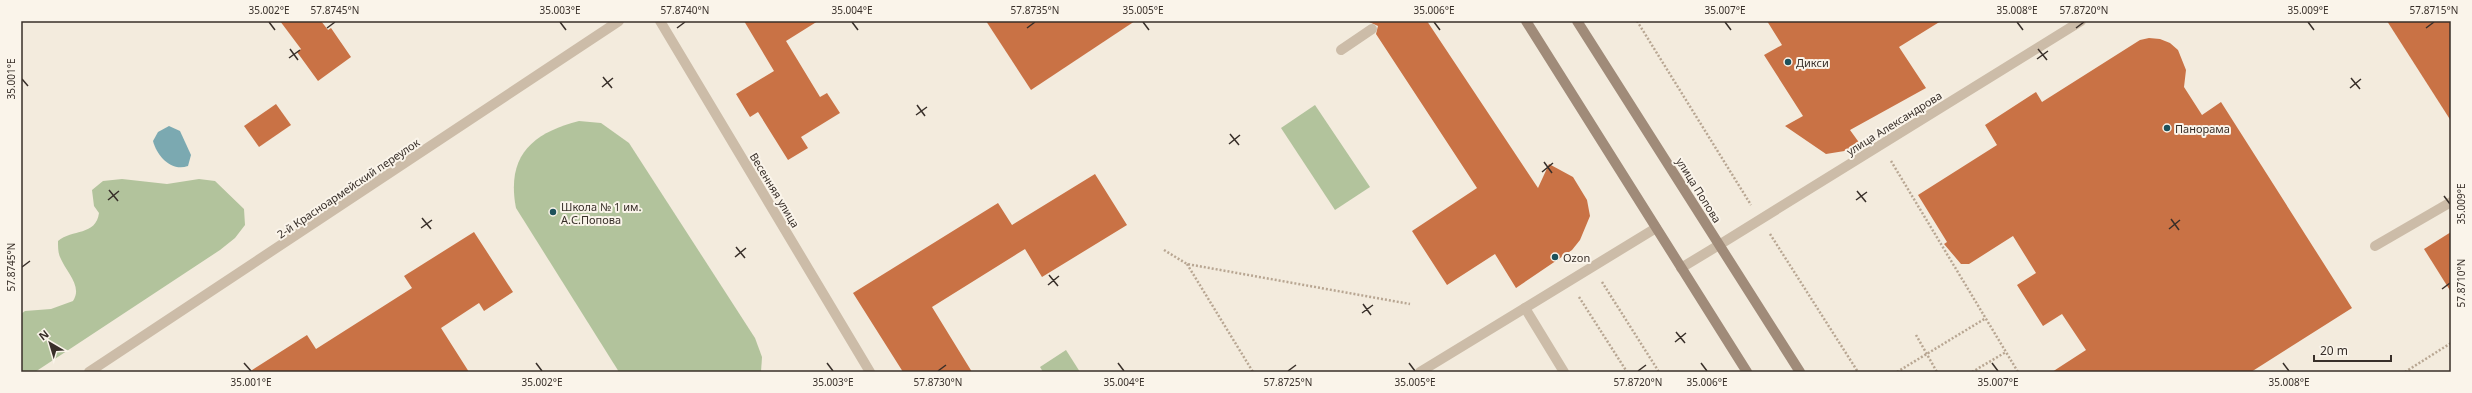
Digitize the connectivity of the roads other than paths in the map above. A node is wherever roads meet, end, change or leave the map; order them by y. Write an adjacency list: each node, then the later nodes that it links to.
1 (618, 21): 14 (street, 2-й Красноармейский переулок)
2 (660, 21): 15 (street, Весенняя улица)
3 (1526, 21): 9 (main road)
4 (1577, 21): 10 (main road, улица Попова)
5 (2081, 21): 10 (street, улица Александрова)
6 (1372, 28): 7 (street)
7 (1341, 50)
8 (2451, 202): 11 (street)
9 (1656, 228): 12 (main road); 13 (street)
10 (1719, 245): 12 (street, улица Александрова); 19 (main road, улица Попова)
11 (2375, 246)
12 (1682, 268): 18 (main road)
13 (1525, 308): 16 (street); 17 (street)
14 (90, 372)
15 (870, 372)
16 (1420, 372)
17 (1564, 372)
18 (1747, 372)
19 (1800, 372)

